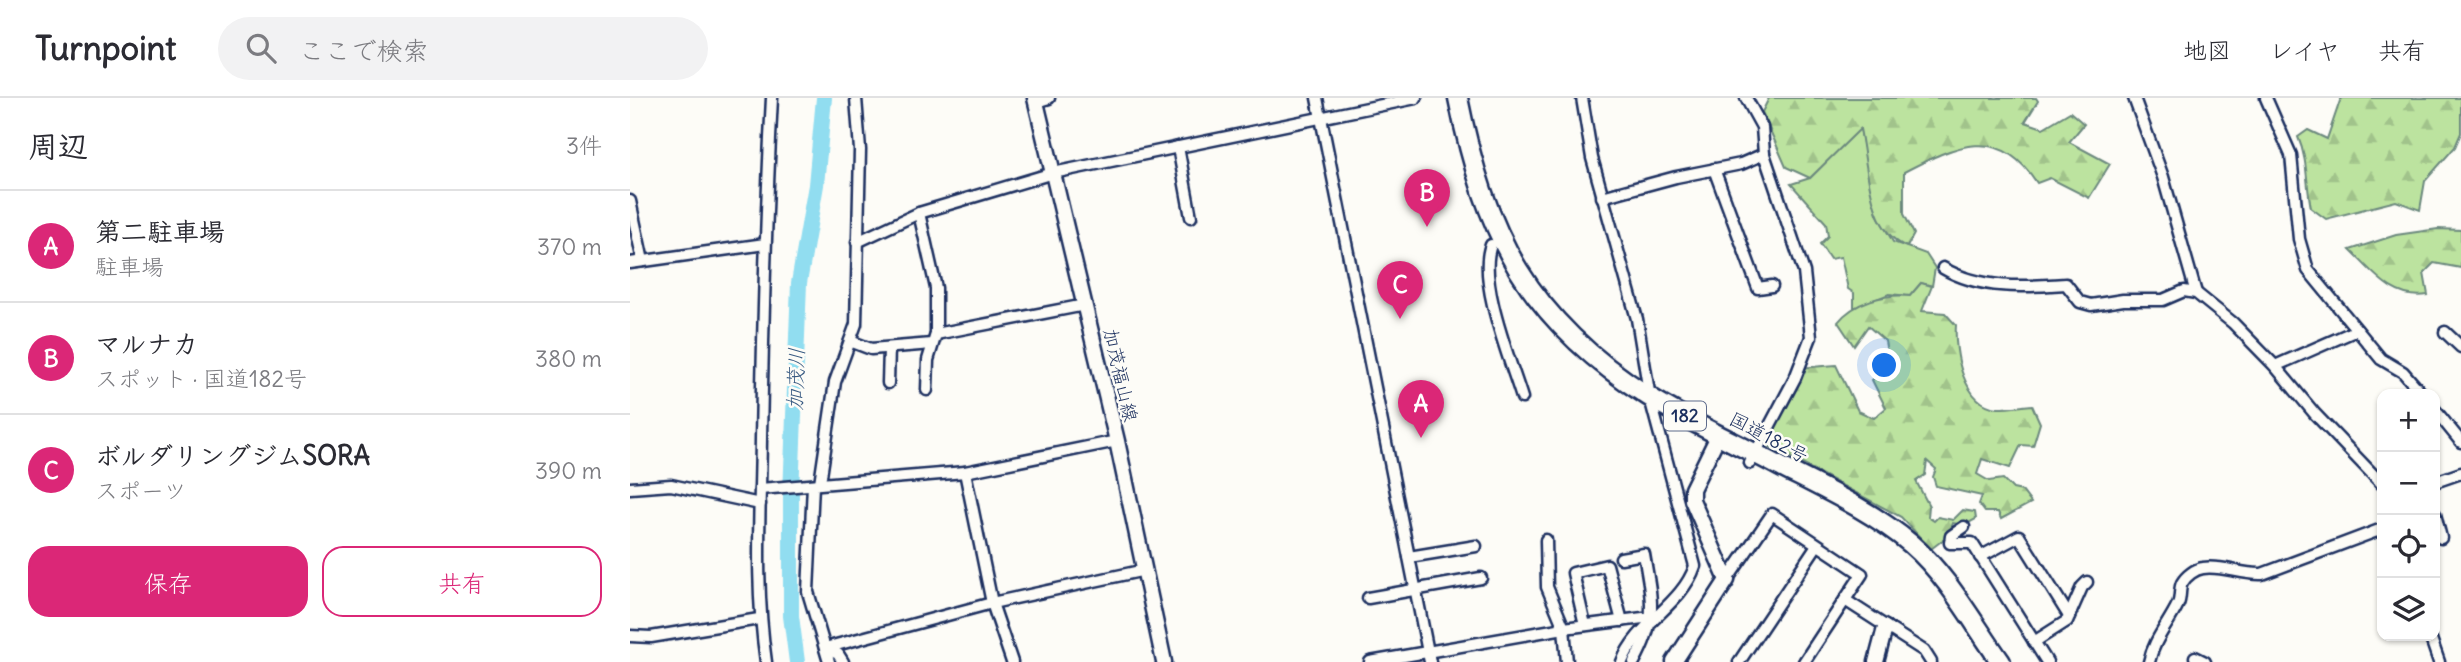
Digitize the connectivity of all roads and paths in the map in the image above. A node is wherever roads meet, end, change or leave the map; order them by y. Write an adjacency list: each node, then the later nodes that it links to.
1 (772, 98): 22 (street)
2 (856, 98): 21 (street)
3 (1317, 98): 12 (street)
4 (1416, 98): 12 (street)
5 (1447, 98): 23 (highway, 国道182号 / 182)
6 (1458, 98): 42 (highway, 国道182号 / 182)
7 (1582, 98): 17 (street)
8 (1746, 98): 14 (street)
9 (2134, 98): 28 (street)
10 (2266, 98): 30 (street)
11 (1040, 99): 16 (main road, 加茂福山線)
12 (1320, 117): 13 (street); 63 (street)
13 (1178, 147): 16 (street); 20 (street)
14 (1764, 155): 15 (street); 47 (street)
15 (1714, 169): 17 (street); 27 (street)
16 (1053, 173): 19 (street); 29 (main road, 加茂福山線)
17 (1602, 197): 42 (street)
18 (630, 201): 24 (street)
19 (919, 213): 21 (street); 32 (street)
20 (1191, 217)
21 (858, 242): 33 (street)
22 (765, 244): 24 (street); 54 (street)
23 (1491, 245): 41 (street); 42 (highway, 国道182号 / 182)
24 (643, 261): 25 (street)
25 (630, 263)
26 (1943, 268): 28 (street)
27 (1772, 286)
28 (2196, 293): 37 (street)
29 (1085, 305): 32 (street); 45 (main road, 加茂福山線)
30 (2357, 330): 37 (street); 39 (street)
31 (2445, 332): 35 (street)
32 (936, 334): 34 (street)
33 (850, 341): 36 (street); 52 (street)
34 (932, 344): 36 (street); 40 (street)
35 (2461, 347)
36 (889, 348): 38 (street)
37 (2275, 366): 50 (street)
38 (888, 383)
39 (2418, 389)
40 (927, 390)
41 (1522, 398)
42 (1653, 405): 44 (highway, 国道182号 / 182); 77 (street)
43 (2440, 416): 46 (street)
44 (1717, 439): 47 (highway, 国道182号 / 182); 68 (main road)
45 (1117, 441): 48 (street); 66 (main road, 加茂福山線)
46 (2461, 443)
47 (1753, 458): 102 (highway, 国道182号 / 182); 103 (highway, 国道182号 / 182)
48 (965, 472): 52 (street); 73 (street)
49 (2461, 472): 51 (street)
50 (2377, 479)
51 (2440, 480)
52 (816, 484): 54 (street); 84 (street)
53 (630, 488): 55 (street)
54 (760, 489): 55 (street)
55 (760, 504): 75 (street)
56 (2435, 515): 59 (street)
57 (1964, 527): 64 (street)
58 (2377, 530): 105 (street)
59 (2441, 538)
60 (1546, 540): 79 (street)
61 (1817, 545): 68 (street); 72 (street); 98 (street)
62 (1476, 546): 63 (street)
63 (1409, 557): 70 (street)
64 (1980, 557): 74 (street); 83 (street)
65 (1621, 558): 77 (street)
66 (1144, 569): 73 (street); 91 (main road, 加茂福山線)
67 (1482, 578): 70 (street)
68 (1727, 580): 97 (main road)
69 (2087, 582): 74 (street)
70 (1415, 589): 71 (street); 85 (street)
71 (1368, 598)
72 (1845, 600): 80 (street); 99 (street)
73 (992, 603): 84 (street); 90 (street)
74 (2069, 616): 83 (street)
75 (760, 619): 81 (street); 87 (street)
76 (1622, 621): 77 (street); 78 (street); 78 (street)
77 (1650, 621): 95 (street); 96 (street)
78 (1585, 625): 79 (street)
79 (1564, 628): 85 (street); 94 (street)
80 (1885, 628): 100 (main road); 101 (street)
81 (630, 636)
82 (2432, 641): 107 (street)
83 (2034, 642): 104 (street)
84 (825, 648): 88 (street); 89 (street)
85 (1428, 651): 92 (street); 93 (street)
86 (2195, 657): 106 (street)
87 (766, 662)
88 (829, 662)
89 (843, 662)
90 (1012, 662)
91 (1164, 662)
92 (1370, 662)
93 (1430, 662)
94 (1567, 662)
95 (1622, 662)
96 (1634, 662)
97 (1674, 662)
98 (1739, 662)
99 (1804, 662)
100 (1876, 662)
101 (1931, 662)
102 (1988, 662)
103 (2001, 662)
104 (2047, 662)
105 (2149, 662)
106 (2205, 662)
107 (2439, 662)

